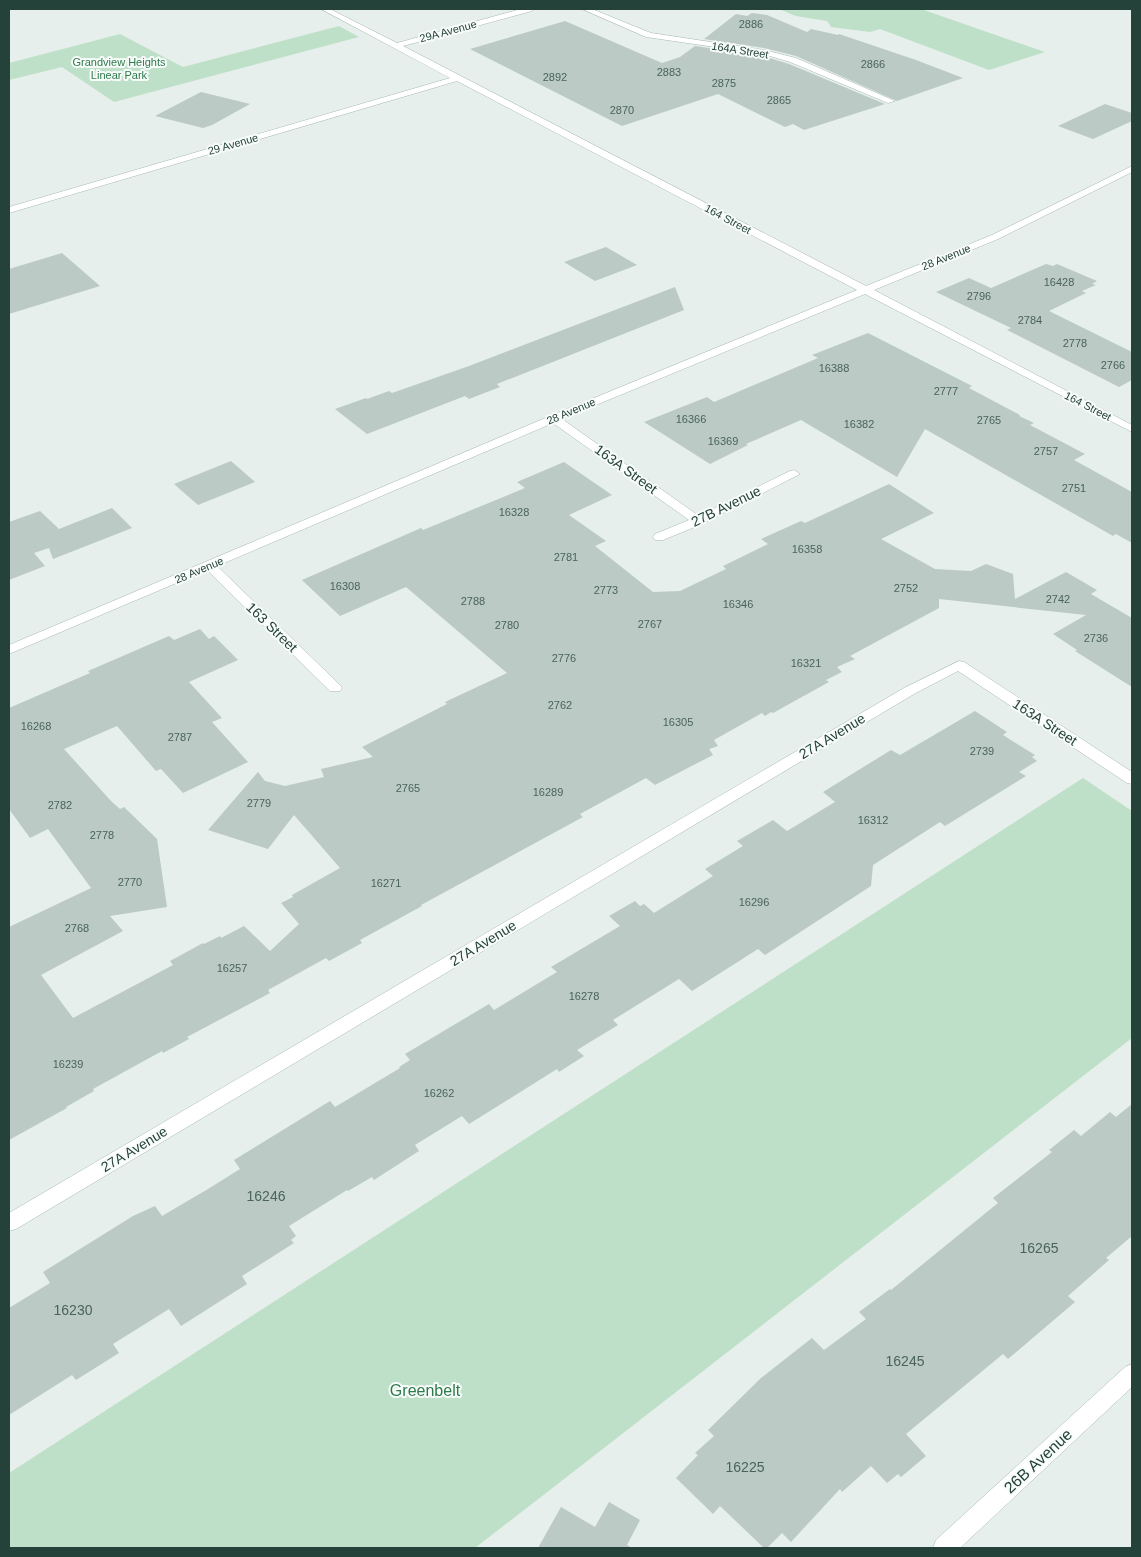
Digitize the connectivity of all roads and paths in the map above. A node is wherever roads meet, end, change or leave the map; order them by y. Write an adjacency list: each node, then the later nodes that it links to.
1 (325, 9): 4 (street, 164 Street)
2 (529, 9): 4 (street, 29A Avenue)
3 (586, 9): 6 (street, 164A Street)
4 (395, 46): 5 (street, 164 Street)
5 (458, 78): 8 (street, 29 Avenue); 9 (street, 164 Street)
6 (891, 101)
7 (1132, 169): 9 (street, 28 Avenue)
8 (9, 210)
9 (864, 290): 10 (street, 28 Avenue); 11 (street, 164 Street)
10 (554, 418): 13 (street, 163A Street); 15 (street, 28 Avenue)
11 (1132, 429)
12 (794, 474): 13 (street, 27B Avenue)
13 (698, 521): 14 (street, 27B Avenue)
14 (659, 537)
15 (210, 566): 16 (street, 28 Avenue); 18 (street, 163 Street)
16 (9, 650)
17 (959, 665): 19 (street, 163A Street); 20 (street, 27A Avenue)
18 (335, 688)
19 (1132, 779)
20 (9, 1223)
21 (1132, 1374): 22 (street, 26B Avenue)
22 (944, 1548)

